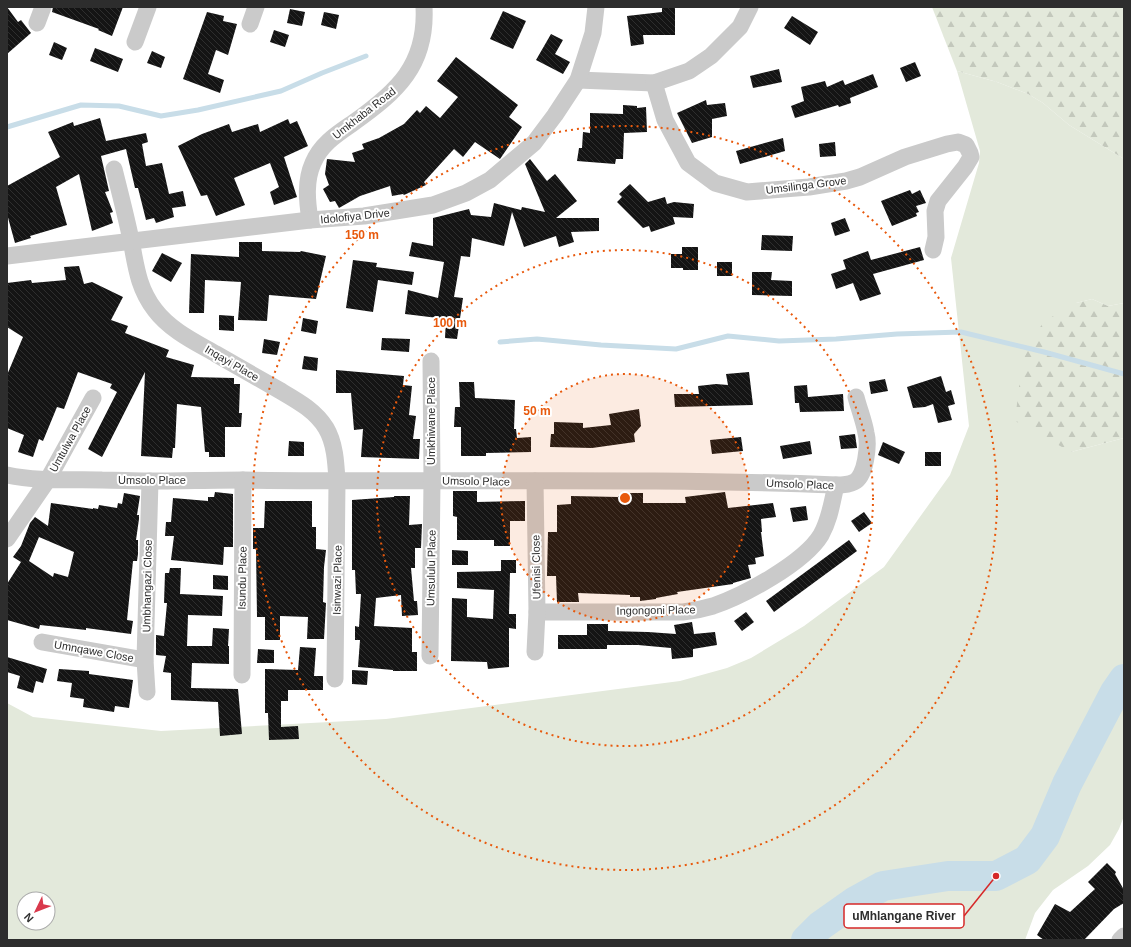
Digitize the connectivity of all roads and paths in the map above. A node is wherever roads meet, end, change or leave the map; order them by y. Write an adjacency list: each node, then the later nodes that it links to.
1 (148, 7): 7 (street)
2 (256, 7): 6 (street)
3 (424, 7): 11 (street, Umkhaba Road)
4 (596, 7): 8 (street, Idolofiya Drive)
5 (750, 7): 9 (street)
6 (250, 24)
7 (135, 42)
8 (578, 80): 9 (street); 11 (street, Idolofiya Drive)
9 (654, 84): 13 (street, Umsilinga Grove)
10 (114, 169): 12 (street, Inqayi Place)
11 (310, 220): 12 (street, Idolofiya Drive)
12 (131, 241): 14 (street, Idolofiya Drive); 23 (street, Inqayi Place)
13 (933, 250)
14 (7, 256)
15 (431, 361): 21 (street, Umkhiwane Place)
16 (856, 397): 25 (street, Umsolo Place)
17 (92, 398): 19 (street, Umtulwa Place)
18 (7, 475): 19 (street, Umsolo Place)
19 (47, 480): 22 (street, Umsolo Place); 26 (street, Umtulwa Place)
20 (243, 480): 22 (street, Umsolo Place); 23 (street, Umsolo Place); 32 (street, Isundu Place)
21 (432, 480): 23 (street, Umsolo Place); 24 (street, Umsolo Place); 30 (street, Umsululu Place)
22 (150, 481): 31 (street, Umbhangazi Close)
23 (337, 481): 33 (street, Isinwazi Place)
24 (535, 481): 25 (street, Umsolo Place); 27 (street, Ufenisi Close)
25 (836, 485): 27 (street, Ingongoni Place)
26 (7, 539)
27 (537, 612): 29 (street, Ufenisi Close)
28 (42, 642): 31 (street, Umnqawe Close)
29 (535, 652)
30 (430, 656)
31 (145, 660): 34 (street, Umbhangazi Close)
32 (242, 675)
33 (335, 679)
34 (147, 692)
35 (1124, 936): 36 (street)
36 (1120, 940)

